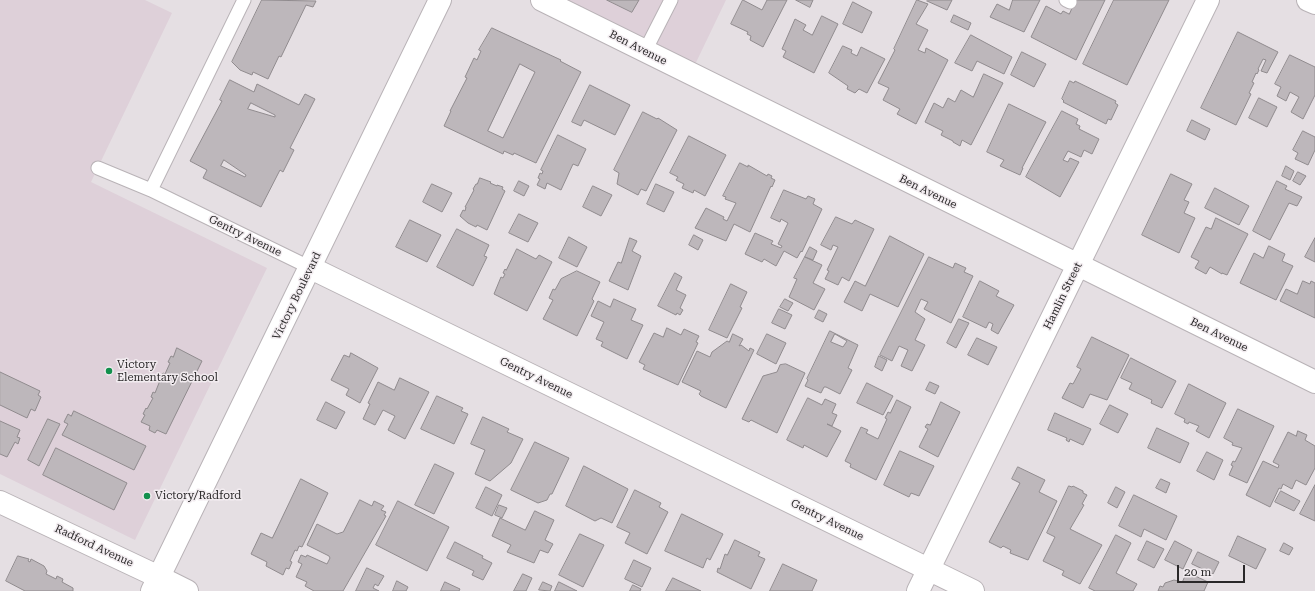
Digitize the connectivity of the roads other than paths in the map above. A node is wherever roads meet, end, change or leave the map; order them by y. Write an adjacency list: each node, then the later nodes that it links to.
1 (244, 0): 10 (lane)
2 (440, 0): 12 (street, Victory Boulevard)
3 (542, 0): 8 (street, Ben Avenue)
4 (671, 0): 8 (lane)
5 (1208, 0): 11 (street, Hamlin Street)
6 (1308, 0): 7 (street)
7 (1315, 4)
8 (645, 51): 11 (street, Ben Avenue)
9 (98, 168): 10 (lane, Gentry Avenue)
10 (151, 190): 12 (lane, Gentry Avenue)
11 (1078, 266): 13 (street, Ben Avenue); 15 (street, Hamlin Street)
12 (311, 268): 15 (street, Gentry Avenue); 16 (street, Victory Boulevard)
13 (1315, 382)
14 (0, 502): 16 (street, Radford Avenue)
15 (928, 569): 18 (street, Hamlin Street); 19 (street, Gentry Avenue)
16 (156, 584): 17 (street, Radford Avenue)
17 (187, 591)
18 (918, 591)
19 (973, 591)

